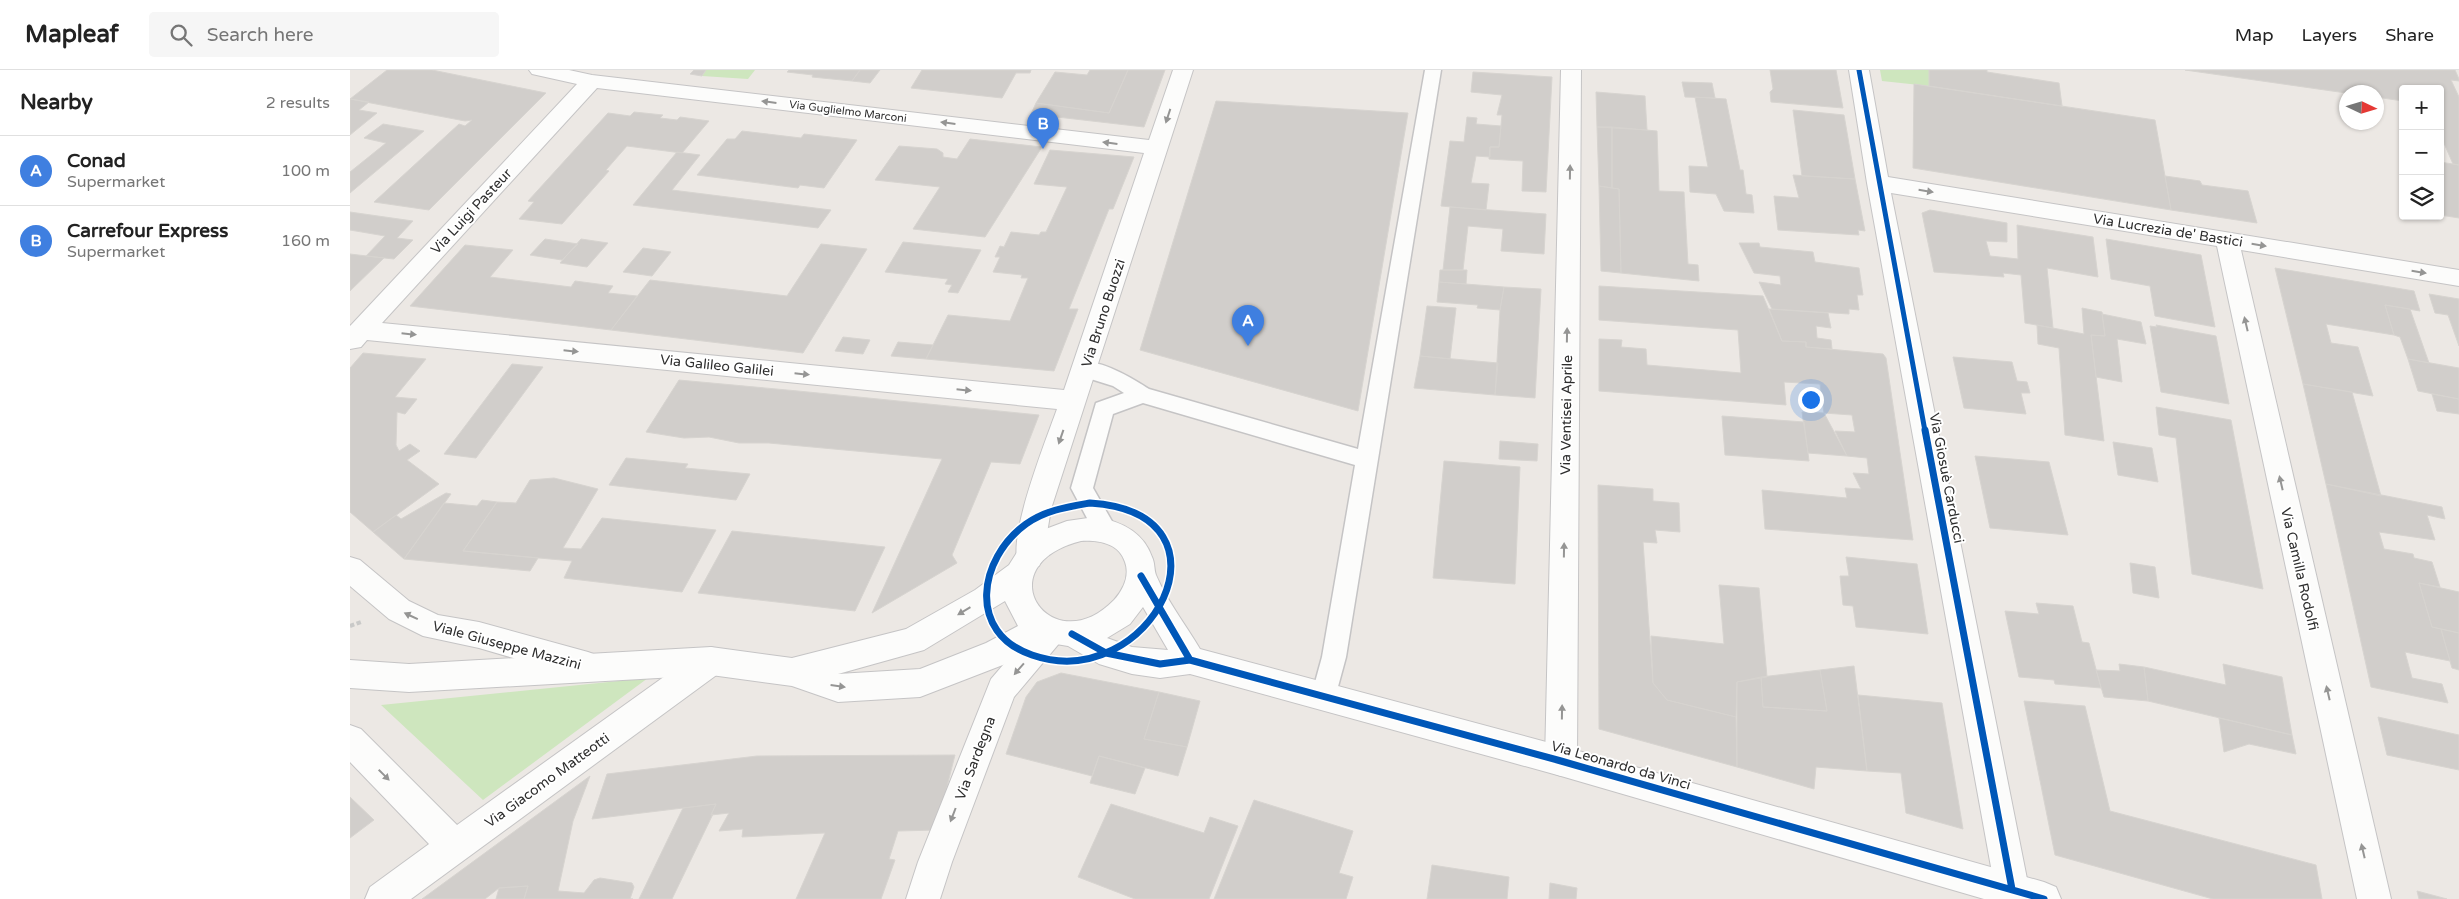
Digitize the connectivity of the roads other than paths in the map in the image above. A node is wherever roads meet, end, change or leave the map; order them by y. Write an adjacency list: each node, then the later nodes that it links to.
1 (539, 70): 6 (street, Via Guglielmo Marconi)
2 (1183, 70): 7 (street, Via Bruno Buozzi, one-way to 7)
3 (1434, 70): 15 (lane)
4 (1571, 70): 28 (street, Via Ventisei Aprile, one-way to 4)
5 (1859, 70): 8 (street, Via Giosuè Carducci)
6 (592, 81): 7 (street, Via Guglielmo Marconi, one-way to 6); 11 (street, Via Luigi Pasteur)
7 (1158, 148): 12 (street, Via Bruno Buozzi)
8 (1878, 183): 9 (street, Via Lucrezia de' Bastici, one-way to 9); 30 (street, Via Giosuè Carducci)
9 (2227, 240): 10 (street, Via Lucrezia de' Bastici, one-way to 10); 34 (street, Via Camilla Rodolfi, one-way to 9)
10 (2459, 278)
11 (355, 336): 14 (street, Via Galileo Galilei, one-way to 14)
12 (1085, 369): 13 (lane); 14 (street, Via Bruno Buozzi)
13 (1142, 395): 15 (lane); 16 (lane)
14 (1074, 401): 17 (street, Via Bruno Buozzi, one-way to 17)
15 (1367, 460): 26 (lane)
16 (1105, 530): 17 (street); 19 (street)
17 (1024, 565): 20 (street); 24 (street, Viale Giuseppe Mazzini, one-way to 24)
18 (350, 569): 23 (street, Viale Giuseppe Mazzini, one-way to 18)
19 (1141, 576): 20 (street); 21 (street)
20 (1055, 631): 21 (street, Via Leonardo da Vinci); 24 (street, Viale Giuseppe Mazzini, one-way to 20); 32 (street, Via Sardegna, one-way to 32)
21 (1190, 660): 26 (street, Via Leonardo da Vinci)
22 (711, 661): 23 (street, Viale Giuseppe Mazzini); 24 (street, Viale Giuseppe Mazzini); 29 (street, Via Giacomo Matteotti)
23 (592, 667): 25 (street, Viale Giuseppe Mazzini)
24 (792, 672)
25 (350, 674)
26 (1324, 697): 28 (street, Via Leonardo da Vinci)
27 (350, 740): 29 (street, one-way to 29)
28 (1561, 761): 30 (street, Via Leonardo da Vinci)
29 (455, 847): 31 (street, Via Giacomo Matteotti)
30 (2012, 889): 33 (street, Via Leonardo da Vinci)
31 (382, 899)
32 (923, 899)
33 (2044, 899)
34 (2374, 899)

